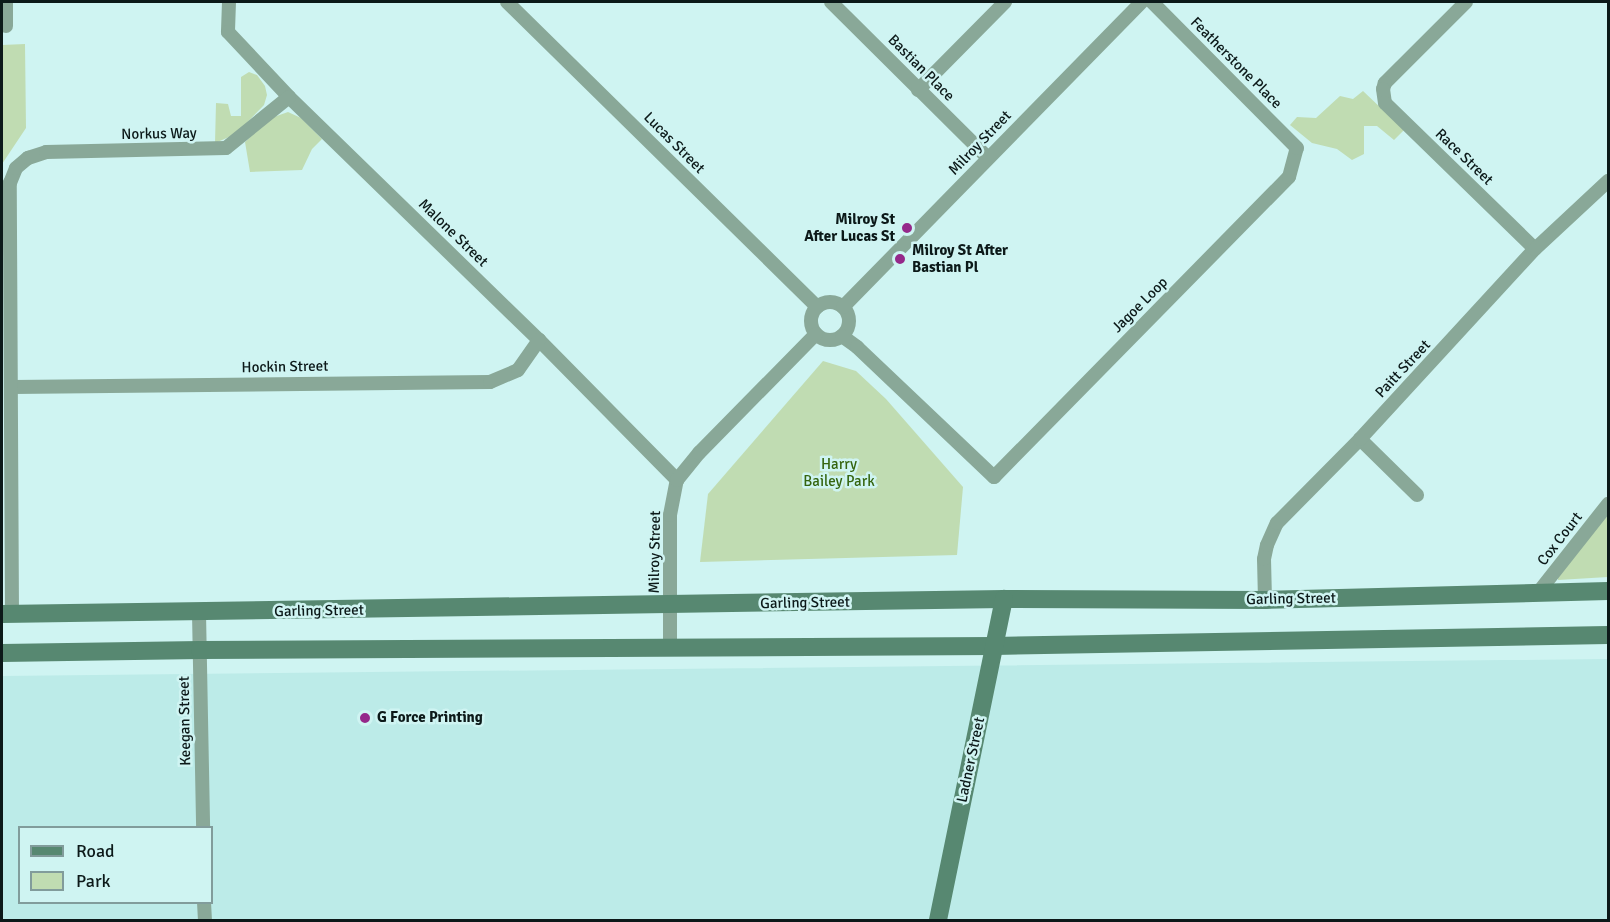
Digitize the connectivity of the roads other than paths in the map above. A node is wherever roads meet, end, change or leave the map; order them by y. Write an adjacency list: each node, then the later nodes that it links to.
1 (6, 2): 9 (street)
2 (229, 2): 11 (street, Malone Street)
3 (507, 2): 16 (street, Lucas Street)
4 (831, 2): 10 (street, Bastian Place)
5 (1005, 2): 10 (street)
6 (1142, 2): 13 (street, Milroy Street)
7 (1152, 2): 12 (street, Featherstone Place)
8 (1466, 2): 15 (street, Race Street)
9 (6, 26)
10 (918, 90): 13 (street, Bastian Place)
11 (289, 96): 20 (street, Malone Street); 21 (street, Norkus Way)
12 (1297, 148): 19 (street, Jagoe Loop)
13 (988, 158): 17 (street, Milroy Street)
14 (1608, 181): 15 (street, Paitt Street)
15 (1535, 249): 22 (street, Paitt Street)
16 (818, 307): 17 (street); 18 (street)
17 (843, 307): 19 (street)
18 (816, 334): 19 (street); 23 (street, Milroy Street)
19 (842, 336)
20 (539, 340): 21 (street, Hockin Street); 23 (street, Malone Street)
21 (13, 387): 25 (street)
22 (1360, 439): 24 (street); 30 (street, Paitt Street)
23 (677, 480): 31 (street, Milroy Street)
24 (1417, 495)
25 (8, 498): 33 (street)
26 (1608, 504): 28 (street, Cox Court)
27 (1605, 593): 28 (street, Garling Street)
28 (1537, 594): 30 (street, Garling Street)
29 (1004, 599): 30 (street, Garling Street); 31 (street, Garling Street); 35 (street, Ladner Street)
30 (1265, 600)
31 (670, 606): 32 (street, Garling Street); 36 (street, Milroy Street)
32 (199, 613): 33 (street, Garling Street); 37 (street, Keegan Street)
33 (7, 614)
34 (1608, 635): 35 (street)
35 (995, 645): 36 (street); 42 (street, Ladner Street)
36 (670, 647): 37 (street)
37 (200, 650): 38 (street); 39 (street, Keegan Street)
38 (2, 653)
39 (203, 826)
40 (204, 904): 41 (street)
41 (205, 921)
42 (938, 921)

